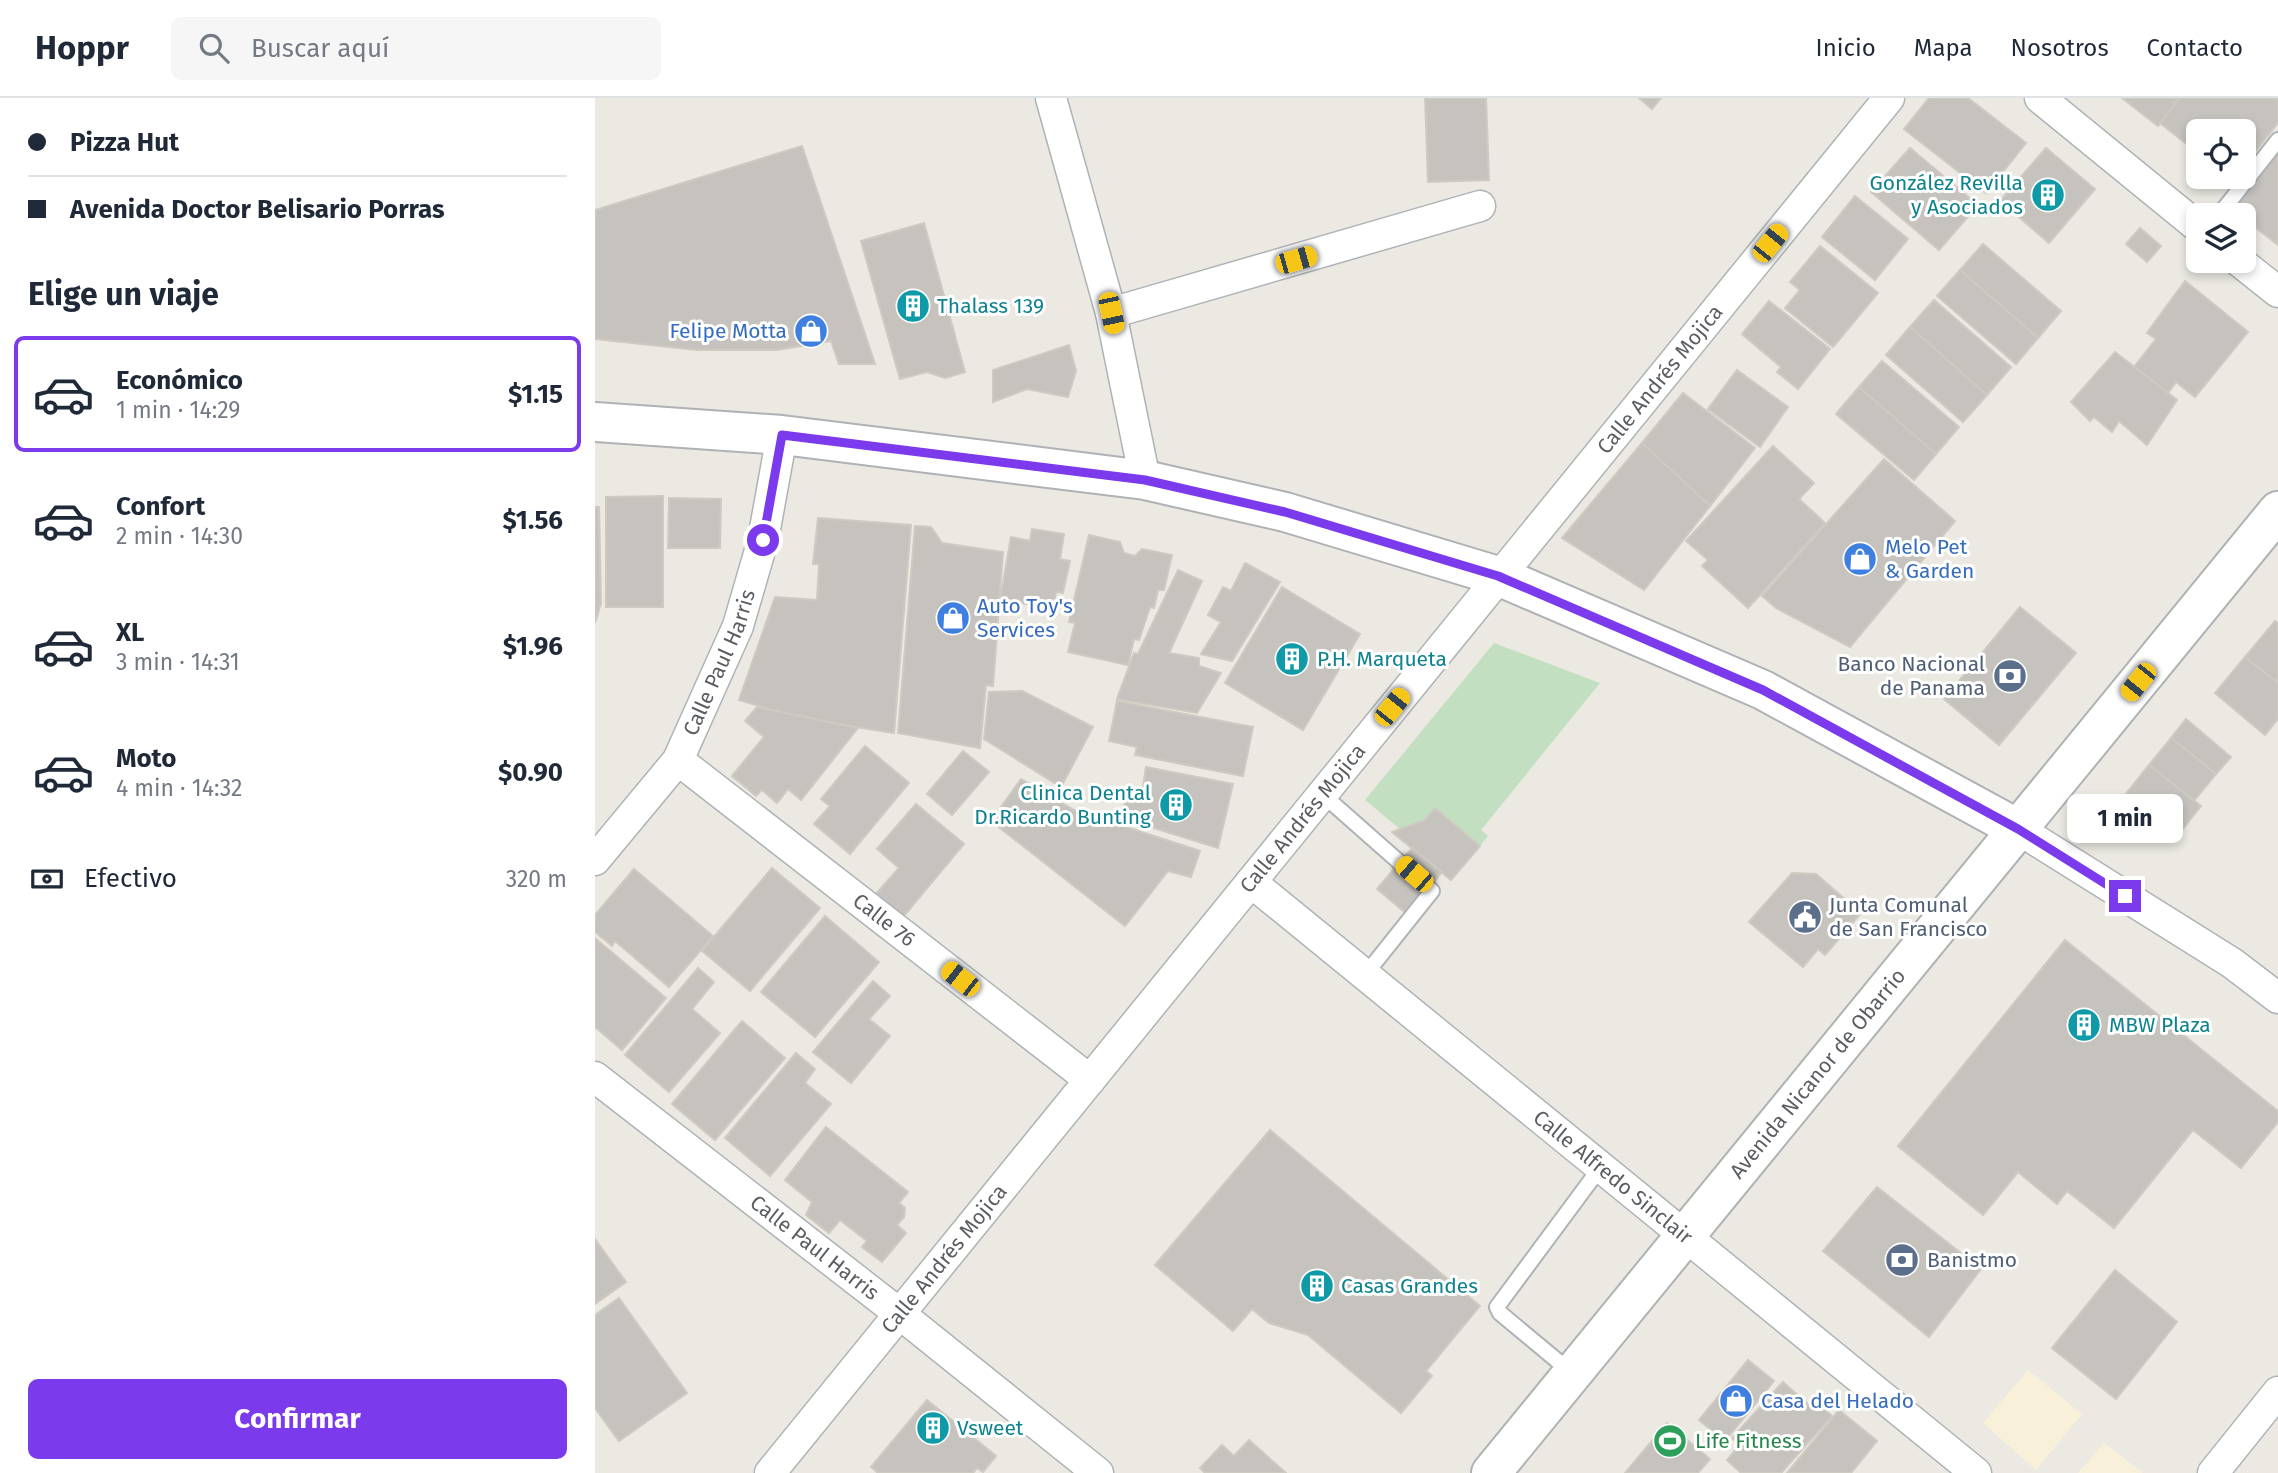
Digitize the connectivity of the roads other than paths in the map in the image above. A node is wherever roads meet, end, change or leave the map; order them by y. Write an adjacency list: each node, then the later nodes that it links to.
1 (1051, 98): 10 (street)
2 (1889, 98): 15 (street, Calle Andrés Mojica)
3 (2040, 98): 7 (street)
4 (2278, 140): 5 (lane)
5 (2228, 203)
6 (1480, 206): 10 (street)
7 (2186, 217)
8 (2254, 273): 9 (street)
9 (2278, 292)
10 (1111, 313): 13 (street)
11 (595, 422): 12 (street)
12 (782, 435): 13 (street); 16 (street, Calle Paul Harris)
13 (1145, 480): 15 (street)
14 (2278, 511): 18 (street, Avenida Nicanor de Obarrio)
15 (1498, 576): 17 (street, Calle Andrés Mojica); 18 (street)
16 (678, 760): 19 (street, Calle Paul Harris); 24 (street, Calle 76)
17 (1322, 794): 20 (street, Calle Andrés Mojica); 21 (lane)
18 (2018, 829): 22 (street); 26 (street, Avenida Nicanor de Obarrio)
19 (595, 860)
20 (1251, 882): 21 (street, Calle Alfredo Sinclair); 24 (street, Calle Andrés Mojica)
21 (1365, 975): 25 (street, Calle Alfredo Sinclair)
22 (2278, 998)
23 (595, 1077): 27 (street, Calle Paul Harris)
24 (1090, 1080): 27 (street, Calle Andrés Mojica)
25 (1600, 1168): 26 (street, Calle Alfredo Sinclair); 28 (lane)
26 (1686, 1237): 28 (street, Avenida Nicanor de Obarrio); 33 (street, Calle Alfredo Sinclair)
27 (899, 1314): 30 (street, Calle Andrés Mojica); 31 (street, Calle Paul Harris)
28 (1573, 1374): 32 (street, Avenida Nicanor de Obarrio)
29 (2278, 1392): 34 (street)
30 (770, 1473)
31 (1098, 1473)
32 (1491, 1473)
33 (1976, 1473)
34 (2213, 1473)

